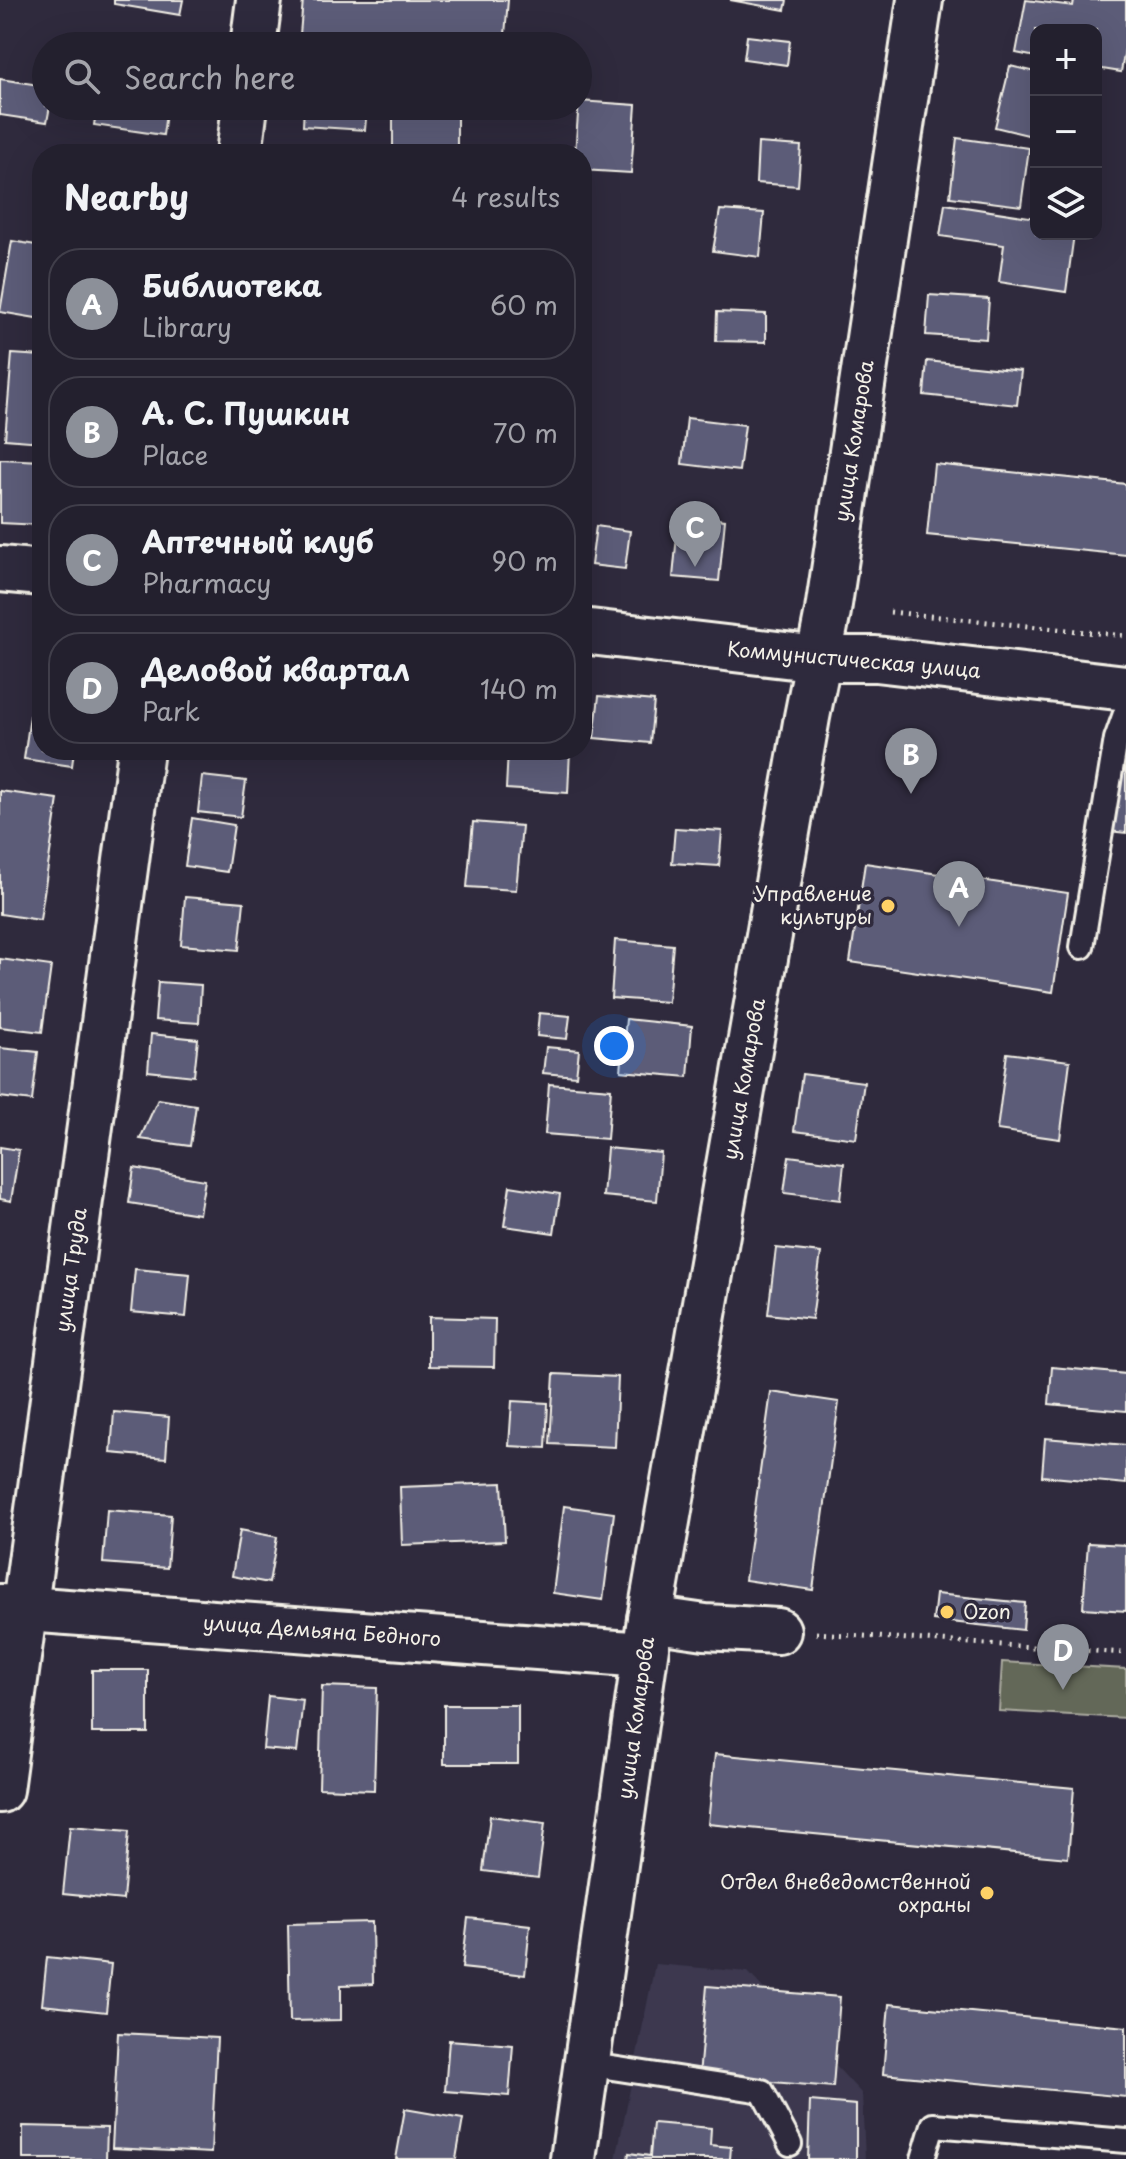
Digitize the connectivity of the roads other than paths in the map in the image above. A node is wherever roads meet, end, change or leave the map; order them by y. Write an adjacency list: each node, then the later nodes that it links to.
1 (259, 0): 3 (main road)
2 (920, 0): 9 (main road, улица Комарова)
3 (255, 32)
4 (243, 120): 5 (main road)
5 (240, 144)
6 (0, 569): 7 (main road)
7 (32, 572)
8 (592, 632): 9 (main road, Коммунистическая улица)
9 (819, 659): 10 (main road, Коммунистическая улица); 16 (main road, улица Комарова)
10 (1126, 688)
11 (1126, 711): 13 (lane)
12 (140, 760): 14 (main road, улица Труда)
13 (1082, 947)
14 (13, 1608): 16 (main road, улица Демьяна Бедного); 17 (main road, улица Труда)
15 (778, 1631): 16 (main road, улица Демьяна Бедного)
16 (647, 1637): 18 (main road, улица Комарова)
17 (0, 1790)
18 (586, 2064): 20 (lane); 21 (main road, улица Комарова)
19 (1126, 2141): 22 (lane)
20 (790, 2144)
21 (573, 2159)
22 (923, 2159)

